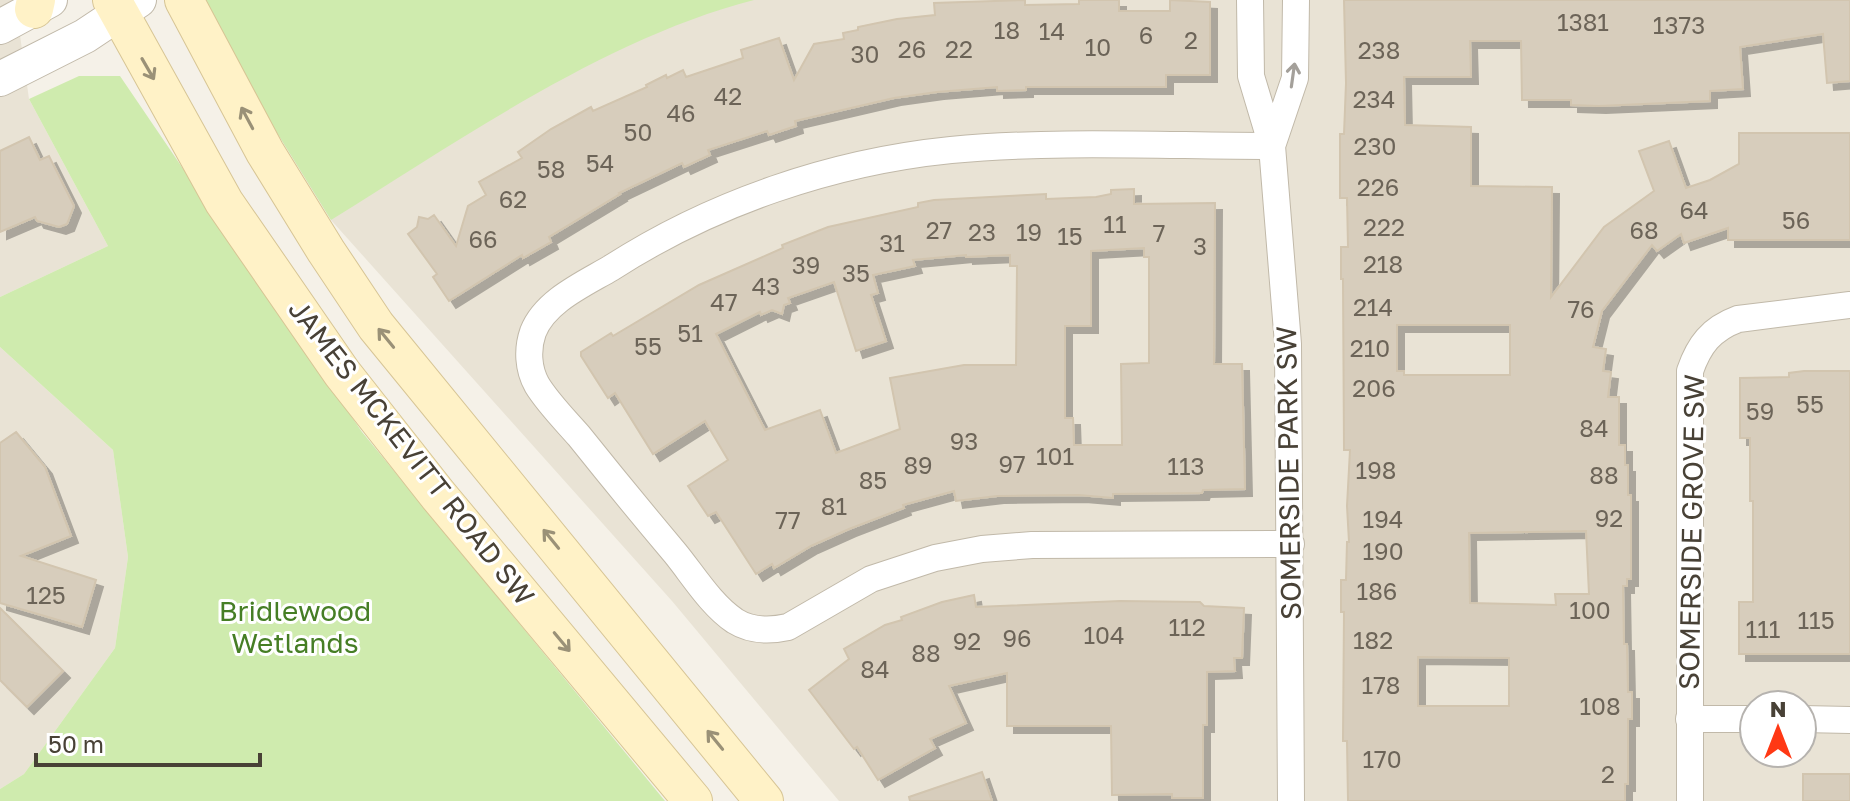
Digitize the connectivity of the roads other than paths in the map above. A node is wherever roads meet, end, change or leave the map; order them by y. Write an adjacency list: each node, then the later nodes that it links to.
1 (184, 0): 16 (main road, JAMES MCKEVITT ROAD SW, one-way to 1)
2 (1250, 0): 8 (street, SOMERSIDE PARK SW)
3 (1296, 0): 8 (street, SOMERSIDE PARK SW, one-way to 3)
4 (40, 3): 6 (street)
5 (123, 5): 7 (street); 15 (main road, JAMES MCKEVITT ROAD SW, one-way to 15)
6 (0, 27)
7 (0, 79)
8 (1272, 146): 10 (street, SOMERSIDE PARK SW); 10 (street)
9 (1850, 305): 11 (street, SOMERSIDE GROVE SW)
10 (1291, 544): 17 (street, SOMERSIDE PARK SW)
11 (1689, 719): 12 (street, SOMERSIDE GROVE SW); 18 (street)
12 (1738, 719)
13 (1818, 719): 14 (street)
14 (1850, 720)
15 (693, 801)
16 (764, 801)
17 (1291, 801)
18 (1690, 801)

